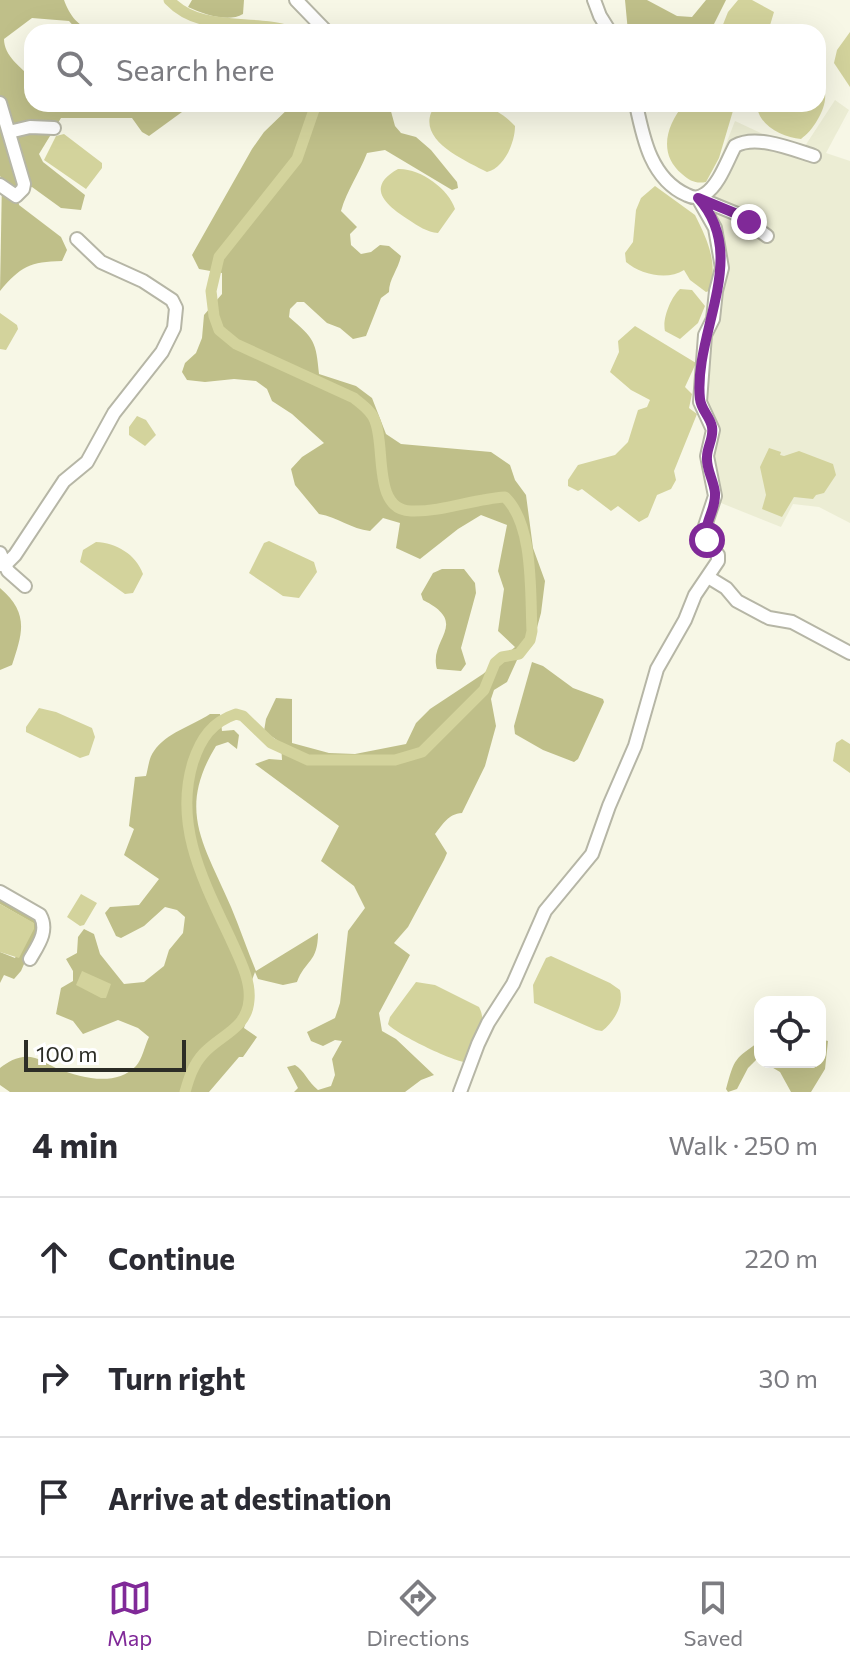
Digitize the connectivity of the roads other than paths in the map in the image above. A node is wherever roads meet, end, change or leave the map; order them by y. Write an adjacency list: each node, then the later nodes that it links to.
1 (296, 0): 3 (street)
2 (594, 0): 4 (street)
3 (319, 24)
4 (605, 24)
5 (0, 103): 8 (street)
6 (638, 112): 11 (street)
7 (54, 128): 8 (street)
8 (9, 132): 10 (street)
9 (814, 156): 11 (street)
10 (0, 185)
11 (698, 198): 12 (street); 15 (street)
12 (767, 236)
13 (77, 239): 14 (street)
14 (1, 561): 16 (street)
15 (708, 577): 17 (street); 20 (street)
16 (25, 586)
17 (850, 653)
18 (0, 892): 19 (street)
19 (30, 959)
20 (460, 1092)

